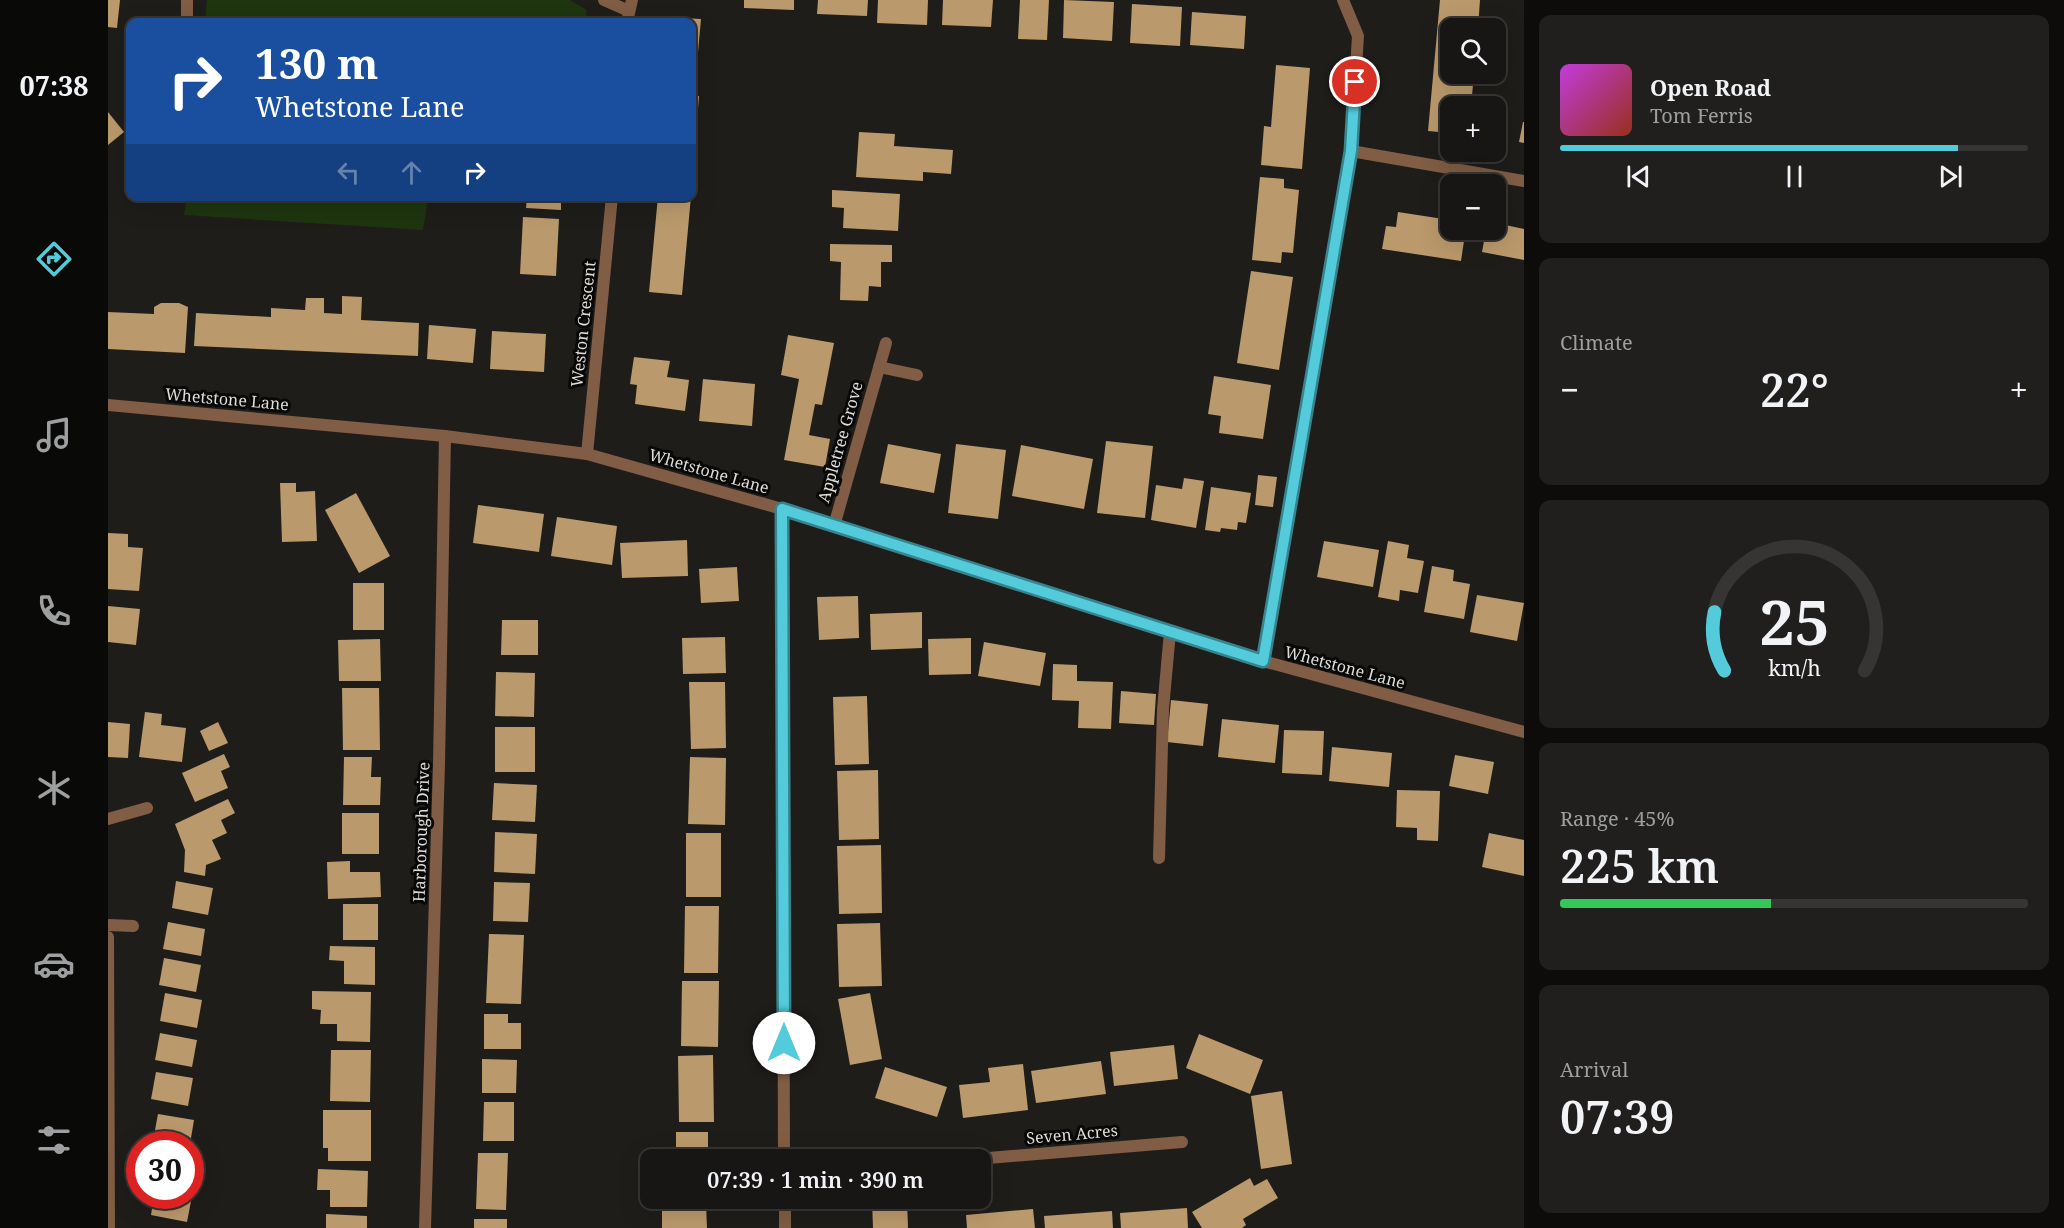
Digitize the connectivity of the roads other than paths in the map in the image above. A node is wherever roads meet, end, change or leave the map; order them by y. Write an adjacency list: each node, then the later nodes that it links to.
1 (188, 0): 5 (street)
2 (604, 0): 4 (street)
3 (1343, 0): 6 (street)
4 (629, 11)
5 (187, 18)
6 (1351, 151): 7 (street); 18 (street)
7 (1524, 181)
8 (612, 201): 14 (street, Weston Crescent)
9 (886, 343): 10 (street, Appletree Grove)
10 (879, 367): 11 (street, Appletree Grove); 16 (street, Appletree Grove)
11 (917, 375)
12 (108, 405): 13 (street, Whetstone Lane)
13 (446, 436): 14 (street, Whetstone Lane); 31 (street, Harborough Drive)
14 (587, 454): 15 (street, Whetstone Lane)
15 (782, 509): 16 (street, Whetstone Lane); 27 (street)
16 (834, 526): 17 (street, Whetstone Lane)
17 (1170, 632): 18 (street, Whetstone Lane); 22 (street)
18 (1263, 661): 19 (street, Whetstone Lane)
19 (1524, 732)
20 (147, 807): 21 (street)
21 (108, 819)
22 (1159, 858)
23 (108, 924): 24 (street)
24 (133, 926)
25 (108, 937): 30 (street)
26 (1182, 1142): 28 (street, Seven Acres)
27 (784, 1149)
28 (991, 1158)
29 (785, 1209): 32 (street)
30 (109, 1228)
31 (425, 1228)
32 (786, 1228)

